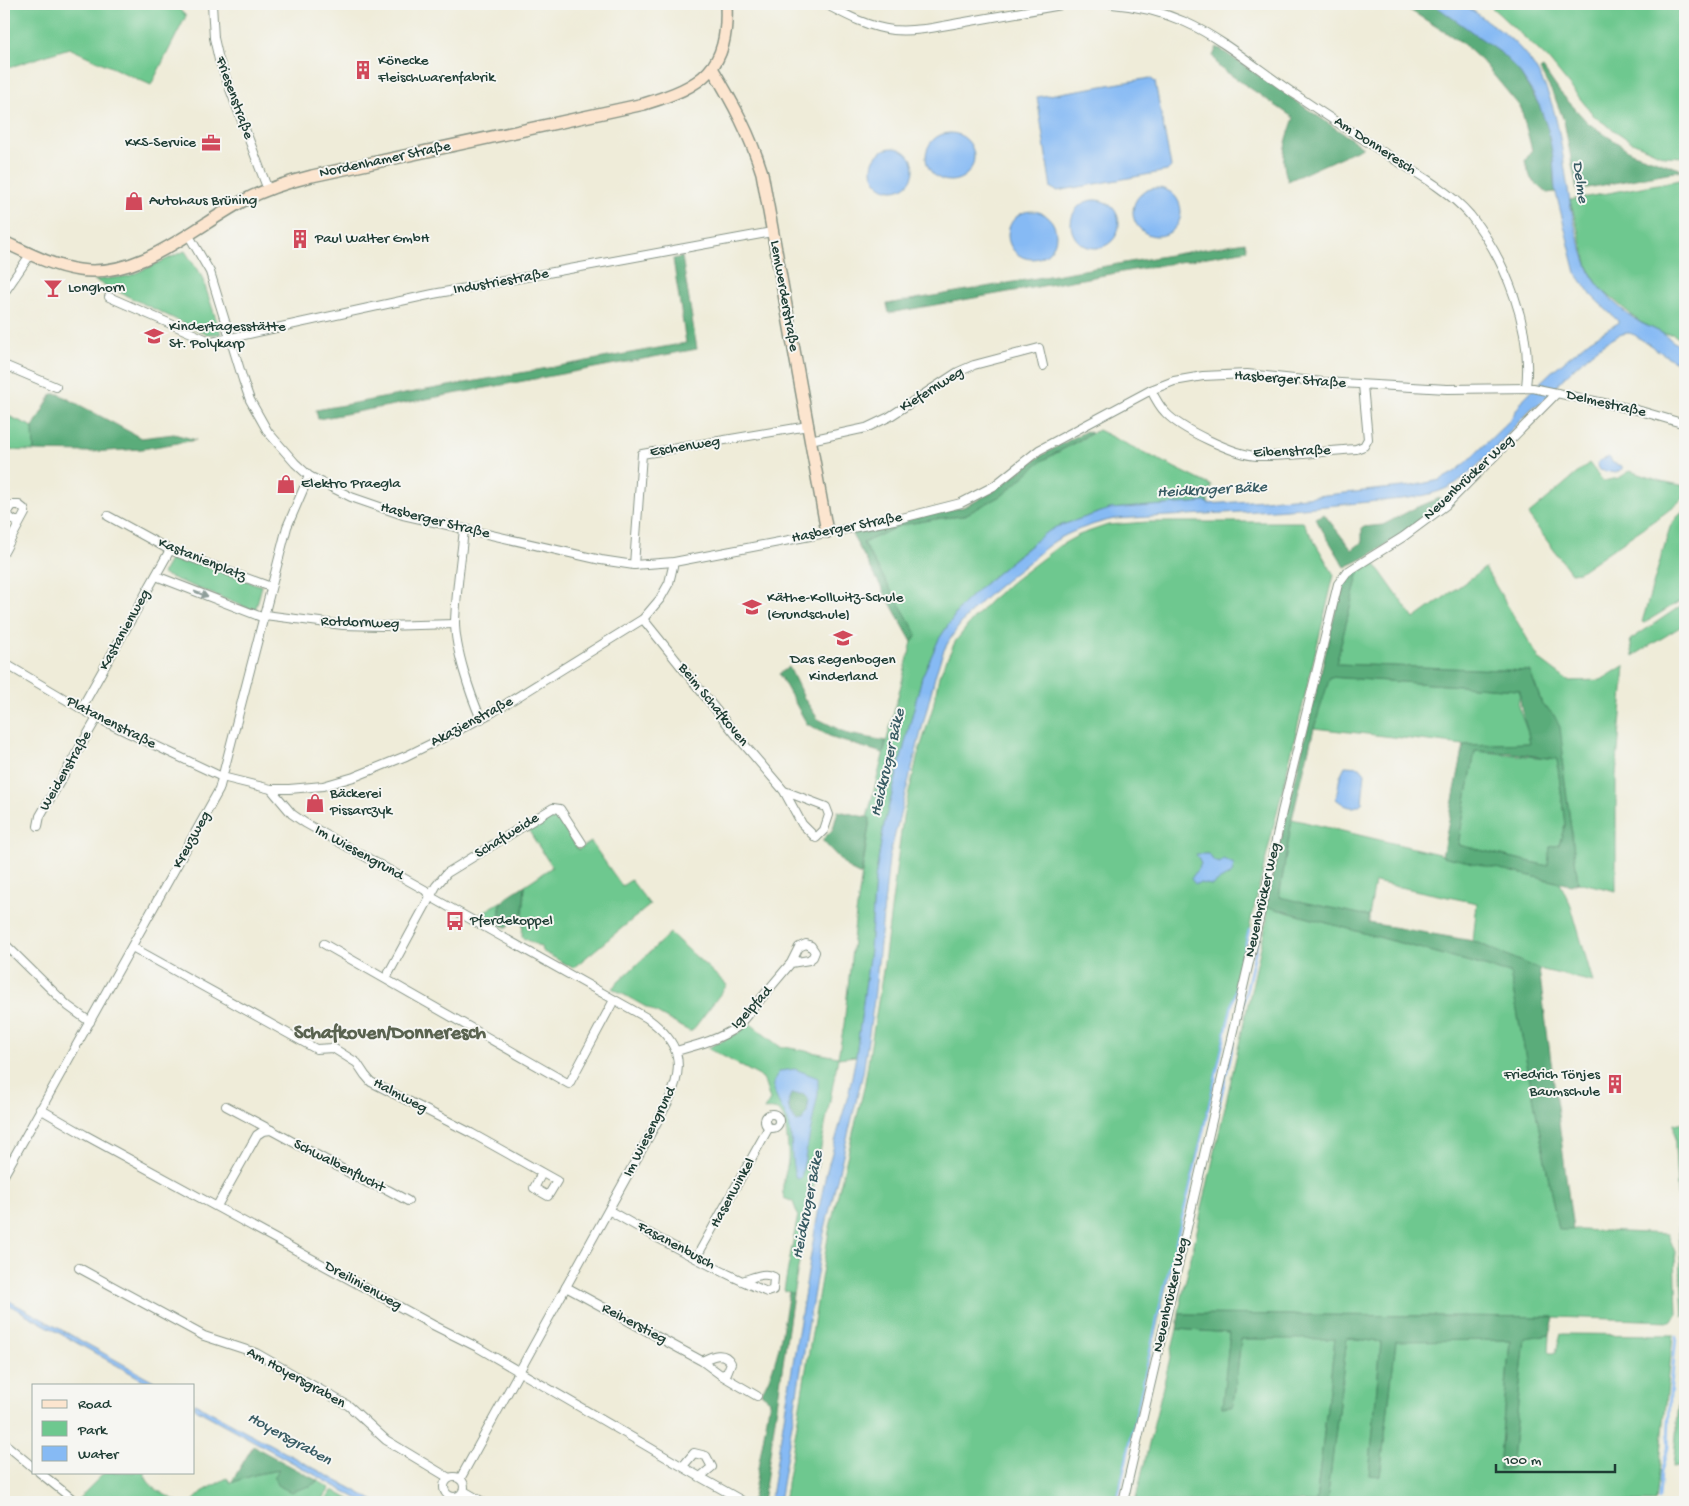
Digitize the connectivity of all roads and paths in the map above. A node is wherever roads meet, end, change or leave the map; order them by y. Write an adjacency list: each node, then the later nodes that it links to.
1 (212, 4): 7 (street, Friesenstraße)
2 (726, 4): 6 (street, Nordenhamer Straße)
3 (825, 4): 4 (street)
4 (1067, 4)
5 (1112, 4): 18 (street, Am Donneresch)
6 (712, 68): 7 (street, Nordenhamer Straße); 8 (street, Lemwerderstraße)
7 (268, 190): 9 (street, Nordenhamer Straße)
8 (772, 232): 14 (street, Industriestraße); 23 (street, Lemwerderstraße)
9 (188, 234): 11 (street, Nordenhamer Straße); 14 (street, Hasberger Straße)
10 (4, 242): 11 (street, Nordenhamer Straße)
11 (30, 255): 12 (street)
12 (4, 293)
13 (109, 297): 14 (street)
14 (231, 338): 25 (street, Hasberger Straße)
15 (4, 365): 19 (street)
16 (1043, 366): 24 (street, Kiefernweg)
17 (1363, 385): 18 (street, Hasberger Straße); 20 (street, Hasberger Straße); 20 (street, Eibenstraße)
18 (1530, 387): 21 (street, Delmestraße)
19 (56, 388)
20 (1151, 390): 29 (street, Hasberger Straße)
21 (1557, 393): 22 (street, Delmestraße); 85 (street, Neuenbrücker Weg)
22 (1685, 424)
23 (808, 426): 24 (street, Lemwerderstraße); 33 (street, Eschenweg)
24 (810, 440): 29 (street, Lemwerderstraße)
25 (309, 476): 28 (street, Hasberger Straße); 35 (street, Kreuzweg)
26 (108, 516): 30 (street, Kastanienplatz)
27 (20, 521): 31 (street)
28 (464, 529): 33 (street, Hasberger Straße); 38 (street)
29 (827, 532): 32 (street, Hasberger Straße)
30 (170, 550): 34 (street, Kastanienweg); 35 (street, Kastanienplatz)
31 (4, 552)
32 (674, 562): 33 (street, Hasberger Straße); 37 (street, Akazienstraße)
33 (634, 565)
34 (156, 576): 36 (street, Kastanienplatz, one-way to 36); 40 (street, Kastanienweg)
35 (271, 587): 36 (street, Kreuzweg)
36 (265, 616): 38 (street, Rotdornweg); 43 (street, Kreuzweg)
37 (642, 619): 42 (street, Akazienstraße); 45 (street, Beim Schafkoven)
38 (455, 624): 42 (street)
39 (4, 663): 40 (street, Platanenstraße)
40 (81, 709): 41 (street, Platanenstraße)
41 (97, 718): 43 (street, Platanenstraße); 46 (street, Weidenstraße)
42 (481, 719): 44 (street, Akazienstraße)
43 (222, 777): 44 (street, Akazienstraße); 51 (street, Kreuzweg)
44 (272, 788): 48 (street, Im Wiesengrund)
45 (784, 792): 45 (street, Beim Schafkoven)
46 (38, 826)
47 (582, 843): 48 (street, Schafweide)
48 (431, 898): 53 (street); 54 (street, Im Wiesengrund)
49 (4, 942): 55 (street)
50 (324, 944): 53 (street)
51 (132, 947): 55 (street, Kreuzweg); 61 (street, Halmweg)
52 (791, 963): 56 (street, Igelpfad)
53 (386, 978): 54 (street)
54 (614, 1000): 56 (street, Im Wiesengrund)
55 (90, 1022): 58 (street, Kreuzweg)
56 (676, 1051): 65 (street, Im Wiesengrund)
57 (226, 1106): 60 (street, Schwalbenflucht)
58 (40, 1109): 62 (street, Kreuzweg); 64 (street, Dreilinienweg)
59 (769, 1127): 66 (street, Hasenwinkel)
60 (271, 1130): 63 (street, Schwalbenflucht); 64 (street)
61 (542, 1173)
62 (4, 1174)
63 (408, 1201)
64 (217, 1206): 71 (street, Dreilinienweg)
65 (610, 1210): 66 (street, Fasanenbusch); 69 (street, Im Wiesengrund)
66 (696, 1258): 68 (street, Fasanenbusch)
67 (79, 1268): 79 (street, Am Hoyersgraben)
68 (742, 1281)
69 (566, 1287): 70 (street, Reiherstieg); 71 (street, Im Wiesengrund)
70 (702, 1361): 72 (street, Reiherstieg); 72 (street)
71 (520, 1372): 76 (street, Dreilinienweg); 80 (street, Im Wiesengrund)
72 (721, 1375): 73 (street, Reiherstieg)
73 (757, 1396)
74 (4, 1443): 75 (street)
75 (32, 1466)
76 (683, 1466): 78 (street, Dreilinienweg); 78 (street)
77 (41, 1474): 83 (street)
78 (700, 1477): 82 (street, Dreilinienweg)
79 (449, 1478): 80 (street); 81 (street)
80 (460, 1479): 81 (street)
81 (464, 1491): 84 (street)
82 (741, 1500)
83 (76, 1502)
84 (483, 1502)
85 (1123, 1502)

